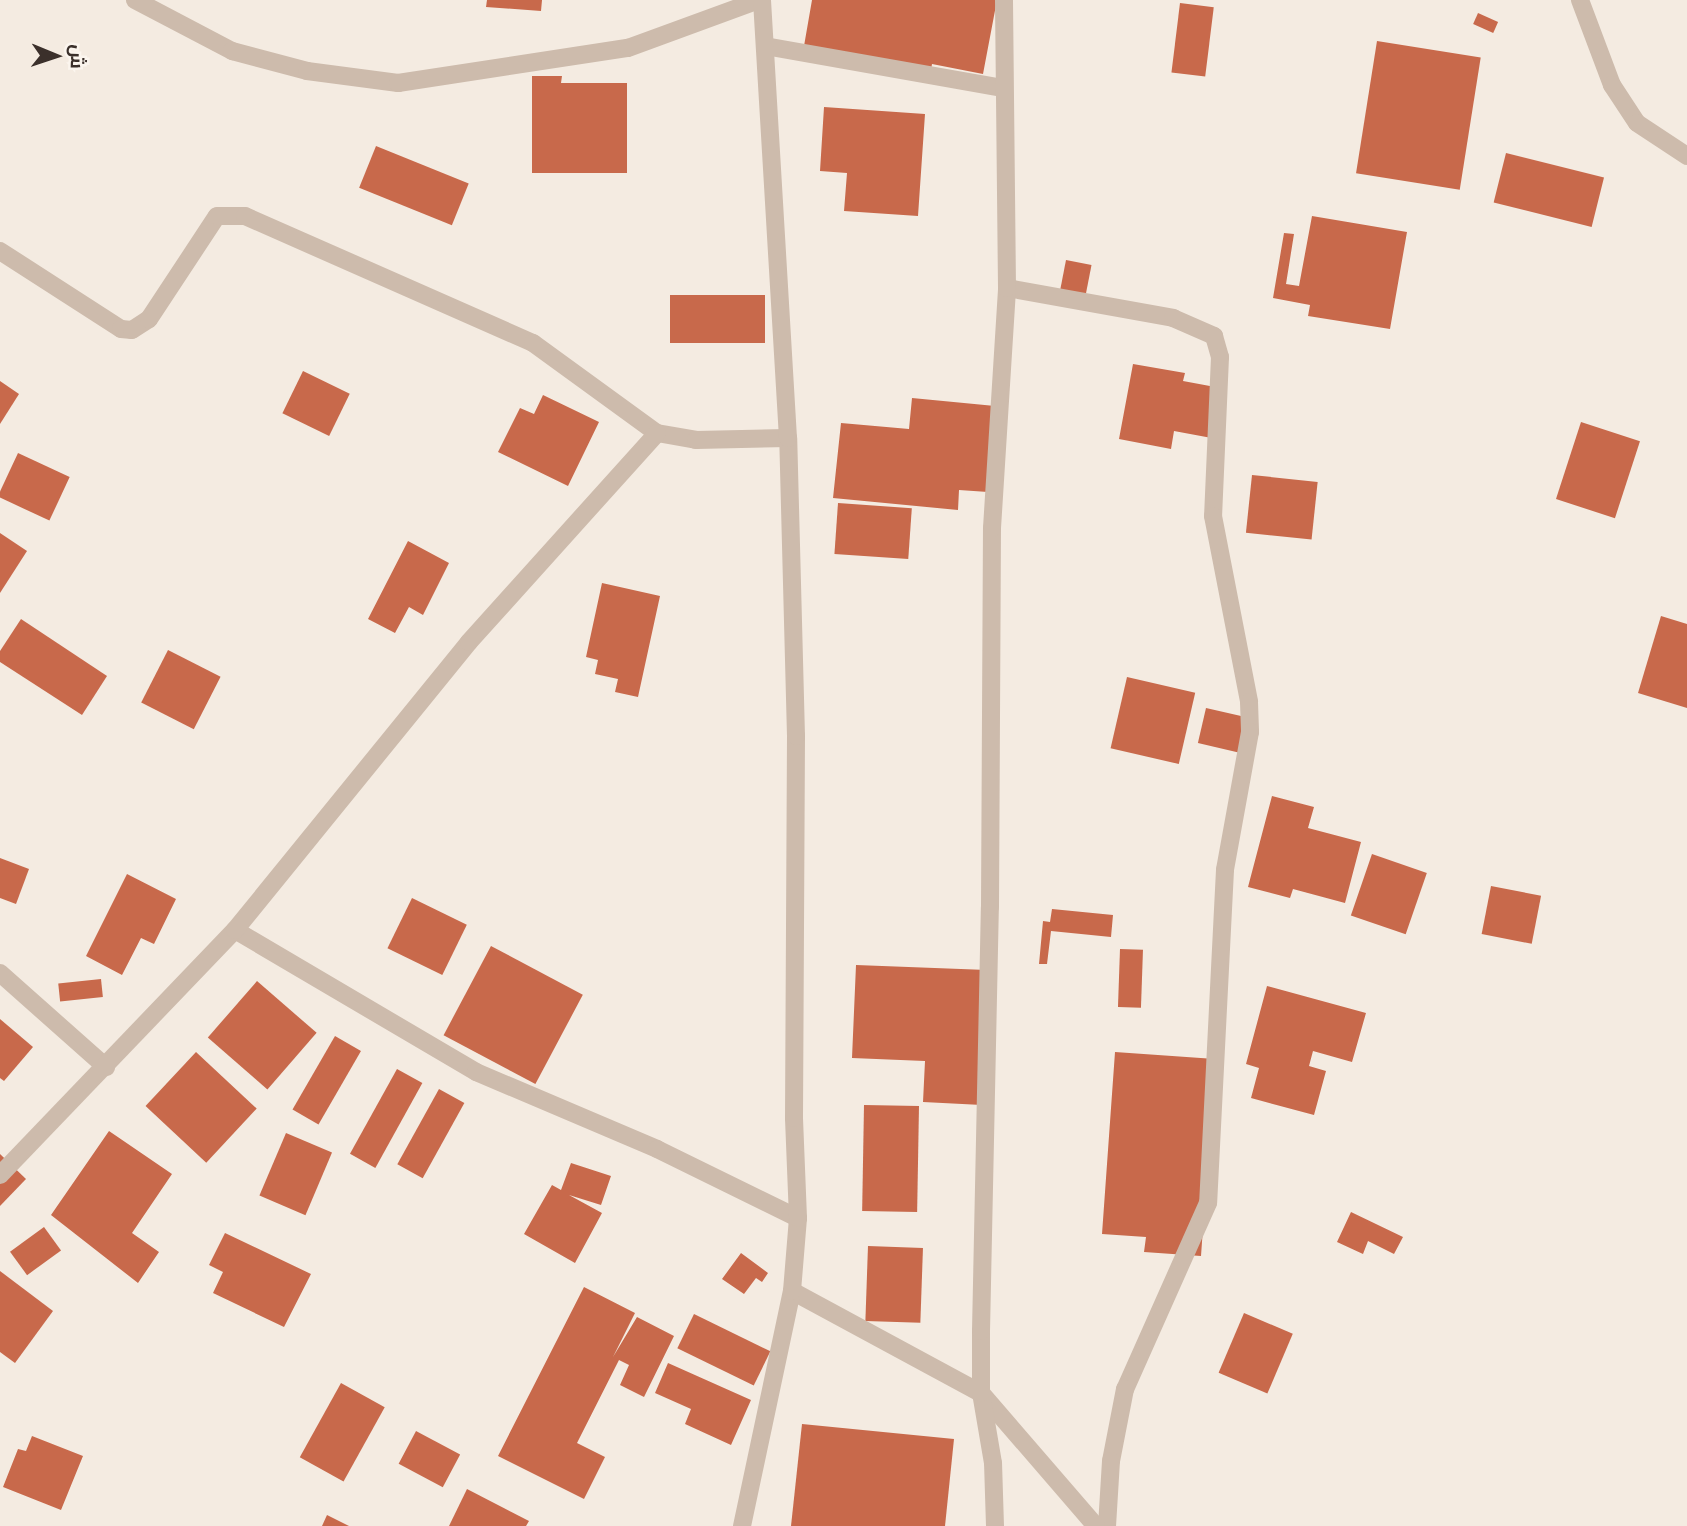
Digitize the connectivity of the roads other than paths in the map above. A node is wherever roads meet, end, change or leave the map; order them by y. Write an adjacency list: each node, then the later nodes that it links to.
1 (135, 0): 2 (street)
2 (761, 0): 5 (street)
3 (1004, 0): 6 (street)
4 (1580, 0): 7 (street)
5 (765, 46): 6 (street); 11 (street)
6 (1003, 88): 9 (street)
7 (1687, 156)
8 (0, 251): 10 (street)
9 (1007, 288): 18 (street); 22 (street)
10 (657, 433): 11 (street); 12 (street)
11 (788, 438): 16 (street)
12 (235, 930): 14 (street); 16 (street)
13 (0, 973): 14 (street)
14 (106, 1067): 15 (street)
15 (0, 1175)
16 (799, 1218): 17 (street)
17 (792, 1291): 18 (street); 19 (street)
18 (981, 1393): 20 (street); 21 (street)
19 (743, 1526)
20 (995, 1526)
21 (1096, 1526)
22 (1107, 1526)

